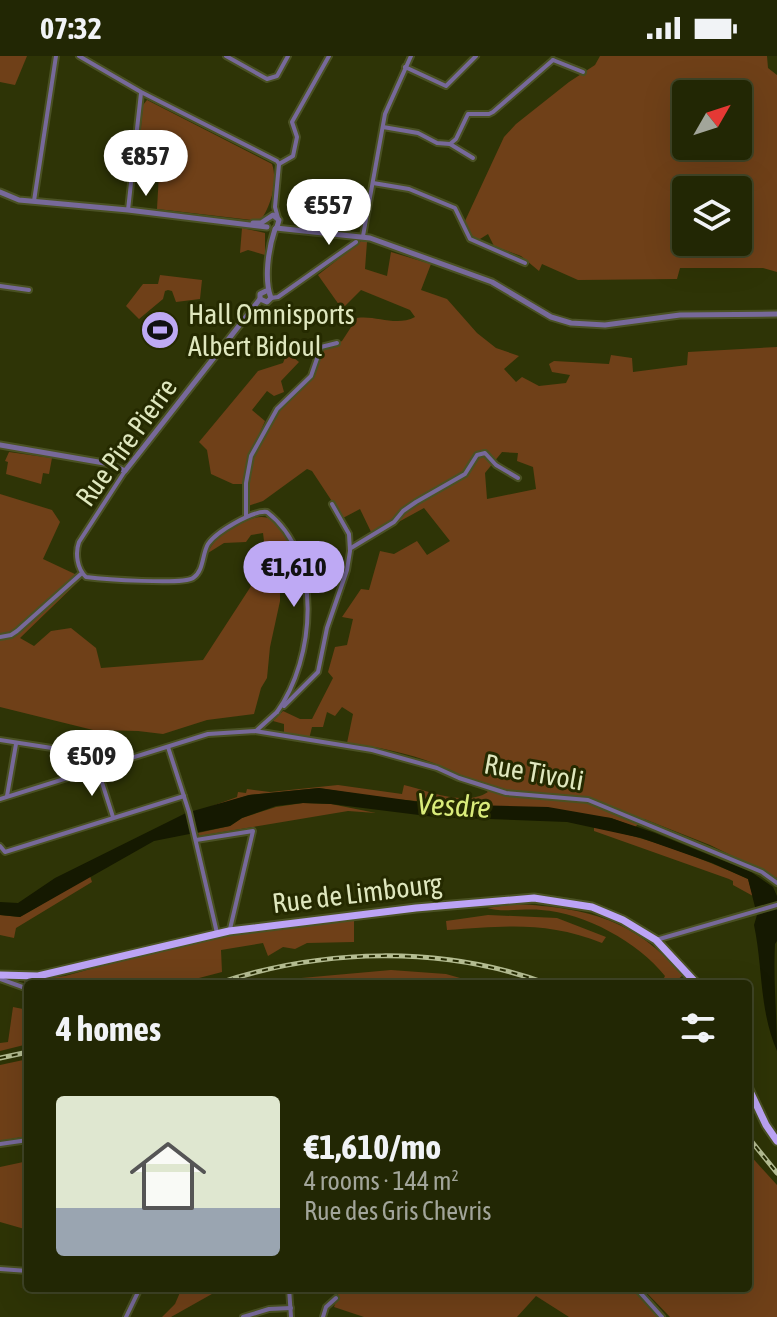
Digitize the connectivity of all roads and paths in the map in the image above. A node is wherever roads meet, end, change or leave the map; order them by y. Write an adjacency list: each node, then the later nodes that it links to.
1 (56, 56): 18 (street)
2 (79, 56): 11 (street)
3 (226, 56): 4 (street)
4 (288, 56)
5 (329, 56): 15 (street)
6 (411, 56): 9 (street)
7 (476, 56): 9 (street)
8 (554, 58): 10 (street); 13 (street)
9 (405, 67): 12 (street)
10 (583, 72)
11 (141, 92): 15 (street); 20 (street)
12 (382, 127): 13 (street); 16 (street)
13 (450, 144): 14 (street)
14 (473, 158)
15 (279, 164): 19 (street)
16 (373, 183): 25 (street); 28 (street)
17 (0, 192): 18 (street)
18 (34, 201): 20 (street)
19 (275, 207): 21 (street); 23 (street)
20 (128, 210): 22 (street)
21 (268, 218): 22 (street); 23 (street); 24 (street)
22 (244, 224): 24 (street)
23 (277, 224): 24 (street); 25 (street); 26 (street)
24 (267, 228): 26 (street)
25 (363, 236): 34 (street)
26 (272, 238): 31 (street)
27 (356, 242): 32 (street)
28 (525, 263)
29 (0, 286): 30 (street)
30 (29, 290)
31 (266, 291): 32 (street); 33 (street, Rue Pire Pierre)
32 (271, 298): 33 (street)
33 (260, 299): 37 (street, Rue Pire Pierre)
34 (777, 314)
35 (337, 343): 40 (street)
36 (0, 445): 37 (street)
37 (125, 471): 42 (street, Rue Pire Pierre)
38 (518, 478): 41 (street)
39 (332, 504): 41 (street)
40 (246, 516): 42 (street); 44 (street)
41 (351, 548): 44 (street)
42 (84, 575): 43 (street)
43 (0, 637)
44 (277, 712): 45 (street)
45 (255, 731): 48 (street, Rue Tivoli); 57 (street, Rue Tivoli)
46 (0, 740): 47 (street)
47 (17, 743): 49 (street); 51 (street)
48 (168, 747): 49 (street, Rue Tivoli); 52 (street)
49 (121, 762): 50 (street, Rue Tivoli)
50 (98, 770): 51 (street, Rue Tivoli); 54 (street)
51 (7, 796): 53 (street, Rue Tivoli)
52 (184, 796): 54 (street); 55 (street)
53 (0, 799)
54 (113, 817): 56 (street)
55 (196, 838): 59 (street); 60 (street)
56 (0, 846)
57 (777, 883)
58 (777, 905): 61 (street)
59 (229, 931): 60 (main road, Rue de Limbourg); 61 (main road, Rue de Limbourg)
60 (217, 933): 62 (main road, Rue de Limbourg)
61 (656, 940): 63 (main road, Rue de Limbourg)
62 (0, 977): 64 (street)
63 (693, 980)
64 (24, 987)
65 (752, 1095): 67 (main road)
66 (24, 1141): 68 (street)
67 (777, 1141)
68 (0, 1144)
69 (0, 1269): 70 (street)
70 (24, 1271)
71 (138, 1292): 76 (street)
72 (289, 1292): 75 (street)
73 (640, 1292): 80 (street)
74 (336, 1298): 79 (street)
75 (291, 1308): 77 (street); 78 (street)
76 (126, 1317)
77 (243, 1317)
78 (291, 1317)
79 (323, 1317)
80 (662, 1317)

